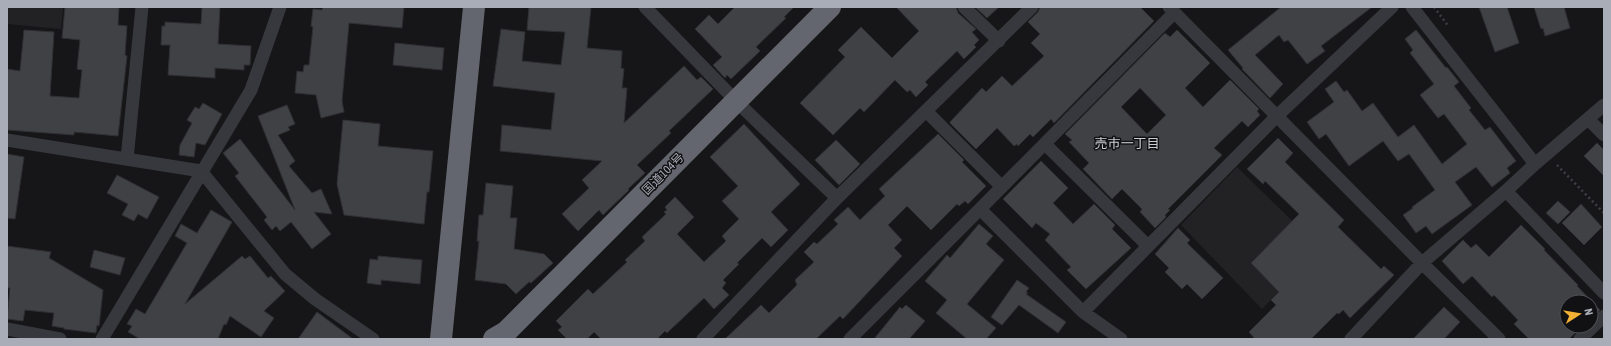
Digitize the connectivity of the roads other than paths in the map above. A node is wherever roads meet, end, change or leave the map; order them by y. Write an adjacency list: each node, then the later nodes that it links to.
1 (142, 7): 20 (street)
2 (280, 7): 22 (street)
3 (474, 7): 36 (highway)
4 (645, 7): 12 (street)
5 (830, 7): 12 (highway, 国道104号)
6 (964, 7): 11 (street)
7 (1032, 7): 11 (street)
8 (1392, 7): 15 (street)
9 (1412, 7): 21 (street)
10 (1171, 10): 15 (street); 19 (street)
11 (998, 41): 14 (street)
12 (736, 101): 25 (street); 37 (highway, 国道104号)
13 (1604, 104): 16 (street)
14 (926, 111): 23 (street); 25 (street)
15 (1277, 116): 27 (street); 28 (street)
16 (1588, 119): 17 (street); 21 (street)
17 (1604, 135)
18 (7, 140): 20 (street)
19 (1045, 144): 23 (street); 27 (street)
20 (127, 160): 22 (street)
21 (1535, 164): 24 (street)
22 (201, 171): 34 (street); 35 (street)
23 (1002, 187): 26 (street)
24 (1506, 191): 28 (street); 29 (street)
25 (837, 198): 38 (street)
26 (980, 209): 30 (street); 39 (street)
27 (1148, 246): 30 (street)
28 (1422, 263): 41 (street); 42 (street)
29 (1604, 293)
30 (1083, 312): 40 (street)
31 (1604, 316): 43 (street)
32 (7, 329): 33 (street)
33 (60, 339)
34 (102, 339)
35 (373, 339)
36 (441, 339)
37 (494, 339)
38 (703, 339)
39 (850, 339)
40 (1122, 339)
41 (1351, 339)
42 (1499, 339)
43 (1580, 339)

